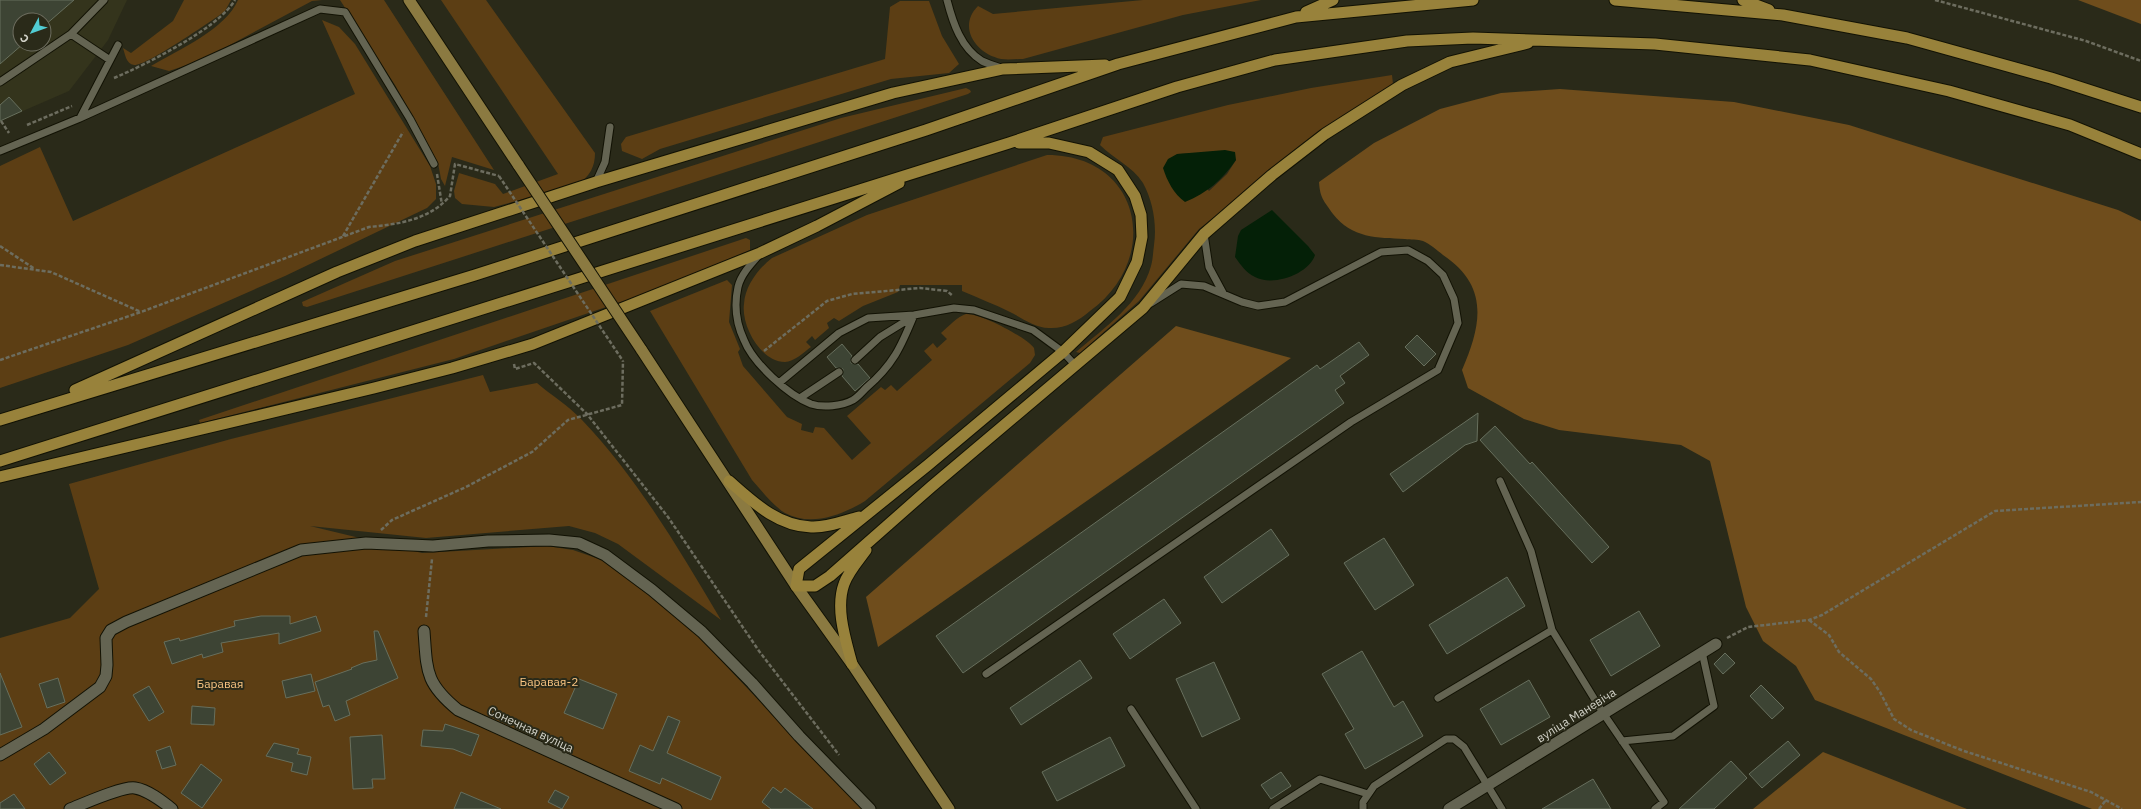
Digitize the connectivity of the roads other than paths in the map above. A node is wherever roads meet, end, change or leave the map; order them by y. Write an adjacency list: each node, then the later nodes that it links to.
1 (104, 0): 10 (lane)
2 (409, 0): 41 (main road, bridge)
3 (947, 0): 15 (lane)
4 (1333, 0): 9 (highway)
5 (1473, 0): 9 (highway)
6 (1615, 0): 8 (highway)
7 (1743, 0): 8 (highway)
8 (1783, 16): 17 (highway)
9 (1296, 17): 14 (highway)
10 (71, 34): 13 (lane); 16 (lane)
11 (1543, 40): 20 (highway); 22 (highway); 26 (highway)
12 (118, 45): 13 (lane)
13 (110, 60): 18 (lane)
14 (1118, 64): 15 (highway); 37 (highway)
15 (1003, 69): 25 (highway)
16 (0, 82)
17 (2141, 108)
18 (80, 118): 21 (lane); 23 (lane)
19 (610, 127): 25 (lane)
20 (1009, 143): 24 (highway); 31 (highway)
21 (0, 151)
22 (2141, 154)
23 (434, 164)
24 (921, 170): 27 (highway); 39 (highway)
25 (596, 182): 37 (highway)
26 (1204, 234): 28 (lane); 29 (highway)
27 (760, 254): 35 (lane); 40 (highway)
28 (1223, 293): 29 (lane); 51 (lane)
29 (1143, 308): 33 (highway)
30 (914, 316): 31 (lane); 32 (lane); 35 (lane); 36 (lane)
31 (1063, 352): 33 (lane); 43 (highway)
32 (855, 360)
33 (1075, 365): 44 (highway)
34 (839, 372): 36 (lane)
35 (779, 383): 36 (lane)
36 (800, 398)
37 (32, 410): 38 (highway)
38 (0, 420)
39 (0, 461)
40 (0, 476)
41 (728, 480): 43 (highway); 45 (main road)
42 (1500, 481): 46 (lane)
43 (864, 516): 45 (highway)
44 (879, 532): 45 (highway); 50 (highway)
45 (796, 586): 50 (main road)
46 (1552, 630): 52 (lane); 54 (lane)
47 (424, 631): 62 (street, Сонечная вуліца)
48 (1716, 644): 49 (street, вуліца Маневіча)
49 (1702, 652): 54 (street, вуліца Маневіча); 55 (lane)
50 (852, 664): 64 (main road)
51 (986, 674)
52 (1438, 698)
53 (1131, 709): 59 (lane)
54 (1603, 713): 55 (lane); 57 (street, вуліца Маневіча)
55 (1622, 740): 69 (lane)
56 (0, 755): 63 (street)
57 (1487, 785): 58 (lane); 67 (street, вуліца Маневіча); 68 (lane)
58 (1368, 794): 65 (lane); 66 (lane)
59 (1194, 808)
60 (70, 809): 61 (street)
61 (172, 809)
62 (676, 809)
63 (870, 809)
64 (949, 809)
65 (1273, 809)
66 (1363, 809)
67 (1449, 809)
68 (1502, 809)
69 (1655, 809)

